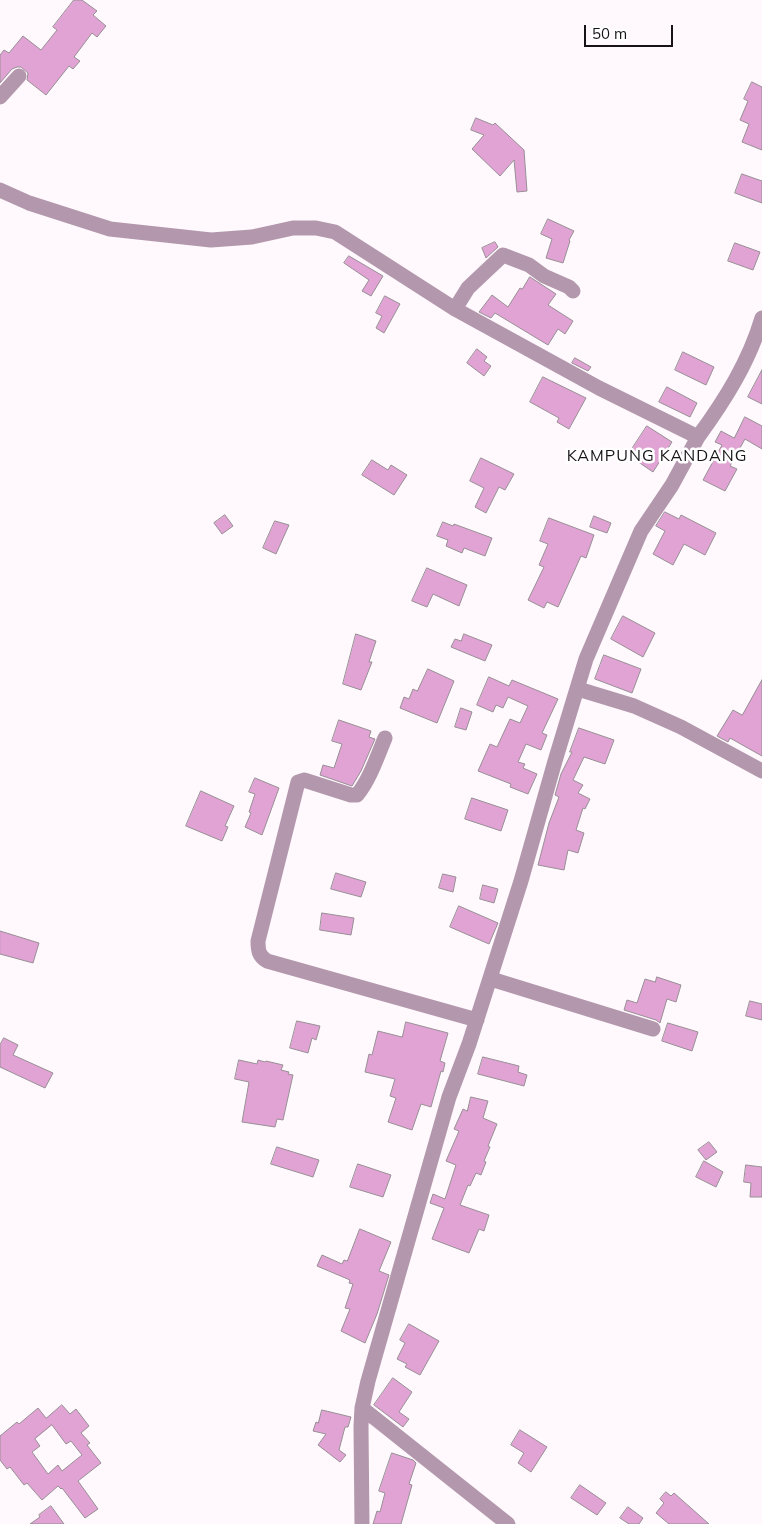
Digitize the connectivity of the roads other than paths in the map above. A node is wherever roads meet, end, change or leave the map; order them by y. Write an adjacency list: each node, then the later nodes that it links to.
1 (19, 76): 2 (street)
2 (0, 98)
3 (0, 190): 5 (street)
4 (573, 291): 5 (street)
5 (455, 310): 7 (street)
6 (761, 326): 7 (street)
7 (698, 437): 8 (street)
8 (578, 689): 10 (street); 11 (street)
9 (385, 738): 12 (street)
10 (762, 771)
11 (491, 978): 12 (street); 13 (street)
12 (476, 1020): 14 (street)
13 (652, 1029)
14 (362, 1408): 15 (street); 16 (street)
15 (362, 1524)
16 (508, 1524)

